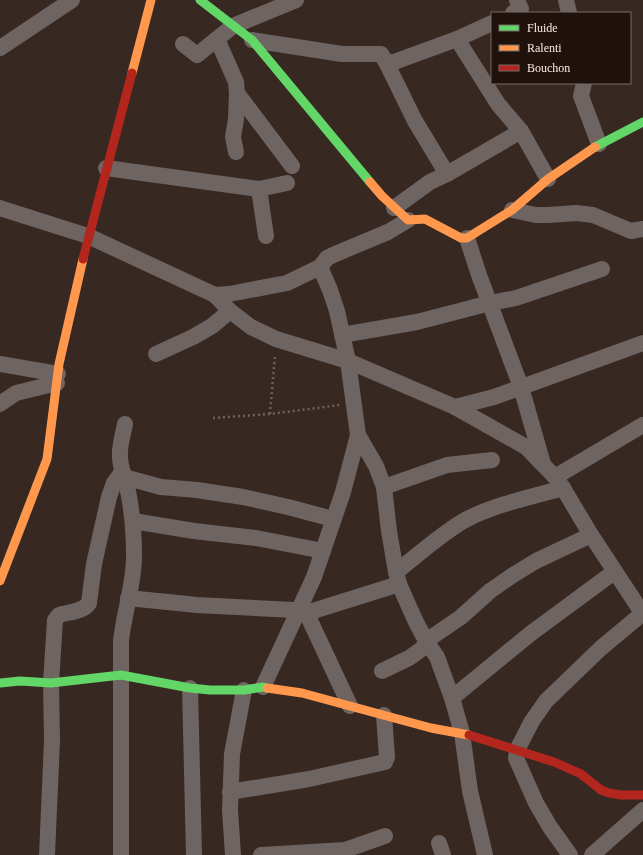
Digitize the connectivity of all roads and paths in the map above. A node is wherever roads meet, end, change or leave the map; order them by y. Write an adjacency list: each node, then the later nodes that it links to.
1 (72, 0): 15 (street)
2 (151, 0): 24 (street)
3 (200, 0): 10 (street)
4 (296, 0): 10 (street)
5 (517, 0): 7 (street)
6 (566, 0): 8 (street)
7 (515, 12)
8 (569, 12)
9 (491, 23): 12 (street)
10 (233, 26): 11 (street); 13 (street)
11 (217, 39): 14 (street); 18 (street)
12 (457, 39): 16 (street); 20 (street)
13 (252, 40): 16 (street); 30 (street)
14 (183, 44)
15 (2, 45)
16 (386, 62): 25 (street)
17 (584, 84): 21 (street)
18 (237, 93): 22 (street); 23 (street)
19 (643, 122): 21 (street)
20 (521, 131): 25 (street); 26 (street)
21 (599, 144): 26 (street)
22 (236, 152)
23 (292, 166)
24 (106, 168): 28 (street); 34 (street)
25 (447, 174): 30 (street)
26 (548, 179): 31 (street)
27 (286, 183): 28 (street)
28 (259, 189): 35 (street)
29 (0, 208): 34 (street)
30 (394, 208): 32 (street)
31 (512, 210): 33 (street); 36 (street)
32 (408, 220): 36 (street); 37 (street)
33 (643, 229)
34 (88, 236): 39 (street); 48 (street)
35 (266, 236)
36 (467, 238): 40 (street)
37 (320, 267): 39 (street); 42 (street)
38 (602, 269): 40 (street)
39 (215, 295): 41 (street)
40 (490, 303): 42 (street); 49 (street)
41 (230, 311): 43 (street); 45 (street)
42 (342, 335): 46 (street)
43 (276, 339): 46 (street); 53 (path)
44 (643, 343): 49 (street)
45 (156, 354)
46 (348, 361): 51 (street); 52 (street)
47 (0, 364): 48 (street)
48 (57, 379): 50 (street); 69 (street)
49 (521, 387): 52 (street); 59 (street)
50 (0, 404)
51 (354, 404): 53 (path); 57 (street)
52 (455, 408): 59 (street)
53 (270, 414): 54 (path)
54 (213, 418)
55 (125, 424): 60 (street)
56 (643, 425): 61 (street)
57 (358, 435): 62 (street); 63 (street)
58 (492, 460): 62 (street)
59 (543, 465): 61 (street)
60 (123, 475): 63 (street); 64 (street); 77 (street)
61 (559, 482): 65 (street); 68 (street)
62 (384, 487): 68 (street)
63 (334, 519): 66 (street)
64 (133, 521): 66 (street); 70 (street)
65 (591, 535): 67 (street); 73 (street)
66 (324, 551): 72 (street)
67 (614, 572): 71 (street); 81 (street)
68 (398, 578): 72 (street); 73 (street)
69 (0, 581)
70 (128, 598): 72 (street); 75 (street)
71 (641, 607): 85 (street)
72 (302, 611): 78 (street); 82 (street)
73 (426, 641): 74 (street); 81 (street)
74 (382, 671)
75 (121, 675): 77 (street); 79 (street); 91 (street)
76 (0, 683): 77 (street)
77 (51, 683): 90 (street)
78 (263, 687): 80 (street); 82 (street)
79 (190, 688): 80 (street); 92 (street)
80 (244, 690): 86 (street)
81 (452, 698): 84 (street)
82 (350, 706): 83 (street)
83 (384, 715): 84 (street); 86 (street)
84 (462, 733): 85 (street); 95 (street)
85 (517, 750): 87 (street); 96 (street)
86 (230, 792): 93 (street)
87 (643, 795)
88 (643, 810): 97 (street)
89 (385, 836): 94 (street)
90 (47, 855)
91 (121, 855)
92 (194, 855)
93 (233, 855)
94 (260, 855)
95 (485, 855)
96 (570, 855)
97 (592, 855)

